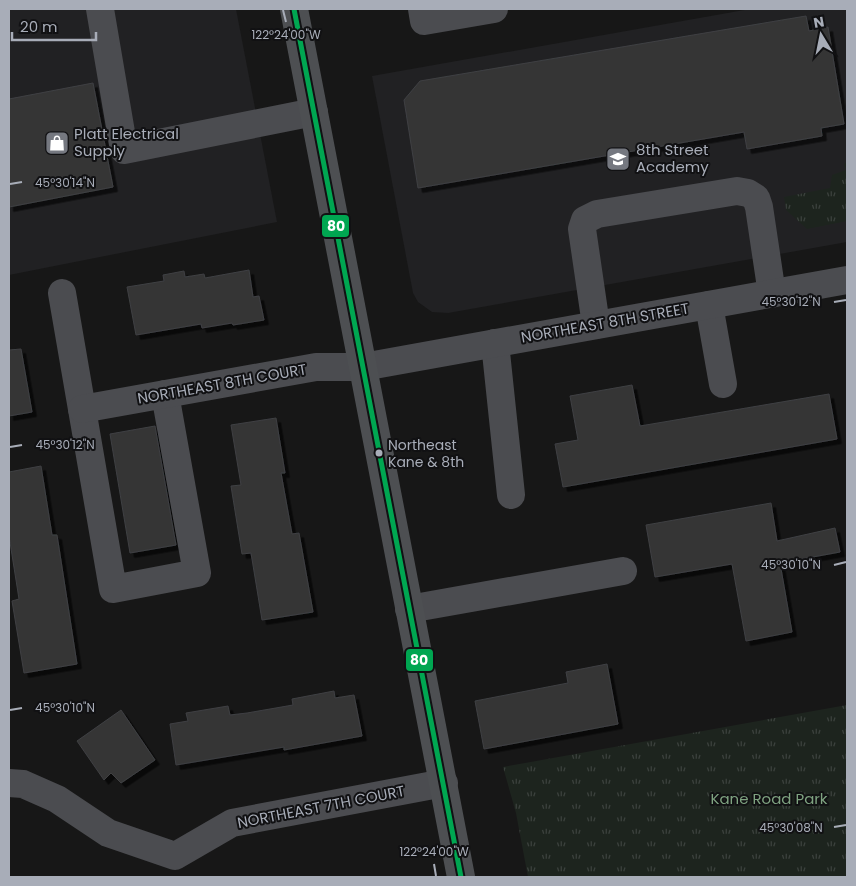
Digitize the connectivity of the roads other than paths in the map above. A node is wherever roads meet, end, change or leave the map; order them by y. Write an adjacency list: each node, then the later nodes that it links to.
1 (100, 9): 5 (street)
2 (294, 9): 5 (main road)
3 (422, 9): 4 (street)
4 (494, 9)
5 (314, 112): 12 (main road)
6 (847, 280): 8 (street, NORTHEAST 8TH STREET)
7 (62, 294): 15 (street)
8 (772, 294): 9 (street, NORTHEAST 8TH STREET); 10 (street)
9 (709, 305): 10 (street, NORTHEAST 8TH STREET); 13 (street)
10 (596, 325): 11 (street, NORTHEAST 8TH STREET)
11 (495, 343): 12 (street, NORTHEAST 8TH STREET); 16 (street)
12 (363, 367): 14 (street, NORTHEAST 8TH COURT); 18 (main road)
13 (723, 384)
14 (165, 394): 15 (street, NORTHEAST 8TH COURT); 15 (street)
15 (82, 409)
16 (511, 495)
17 (623, 571): 18 (street)
18 (409, 609): 20 (main road)
19 (9, 783): 20 (street, NORTHEAST 7TH COURT)
20 (444, 783): 21 (main road)
21 (461, 877)

